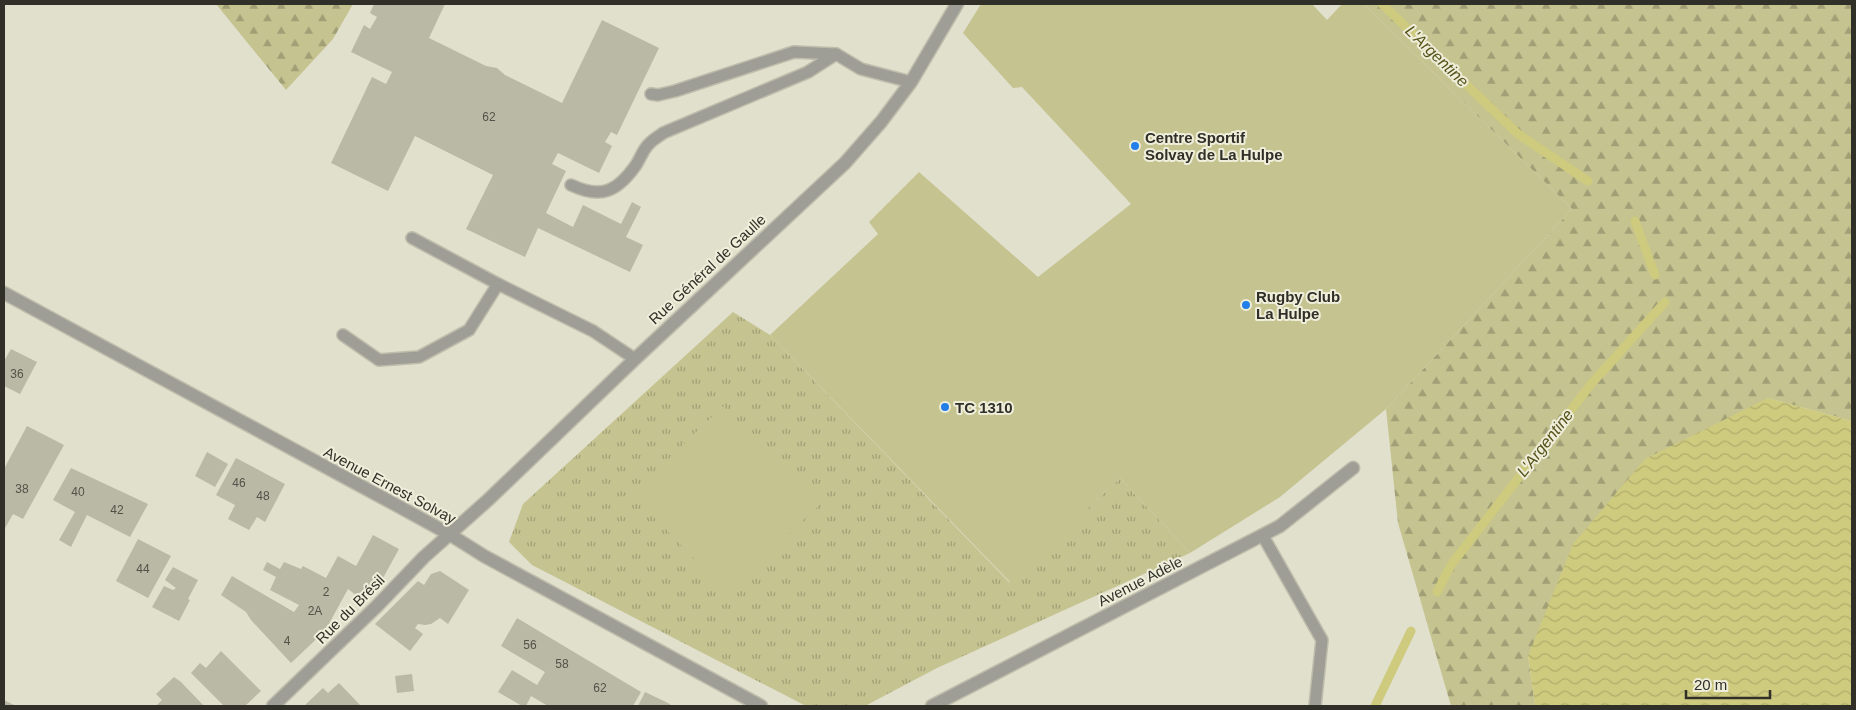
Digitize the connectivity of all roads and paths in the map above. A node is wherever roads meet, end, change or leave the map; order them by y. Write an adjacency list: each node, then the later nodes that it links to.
1 (957, 4): 3 (street, Rue Général de Gaulle)
2 (836, 54): 3 (lane); 4 (lane); 5 (lane)
3 (911, 82): 10 (street, Rue Général de Gaulle)
4 (651, 94)
5 (570, 185)
6 (412, 238): 7 (lane)
7 (498, 284): 9 (lane); 10 (lane)
8 (4, 293): 12 (street, Avenue Ernest Solvay)
9 (343, 335)
10 (635, 358): 12 (street, Rue Général de Gaulle)
11 (1353, 468): 13 (street, Avenue Adèle)
12 (449, 534): 14 (street, Rue du Brésil); 15 (street, Avenue Ernest Solvay)
13 (1263, 536): 16 (street, Avenue Adèle); 17 (lane)
14 (272, 706)
15 (761, 706)
16 (932, 706)
17 (1315, 706)

